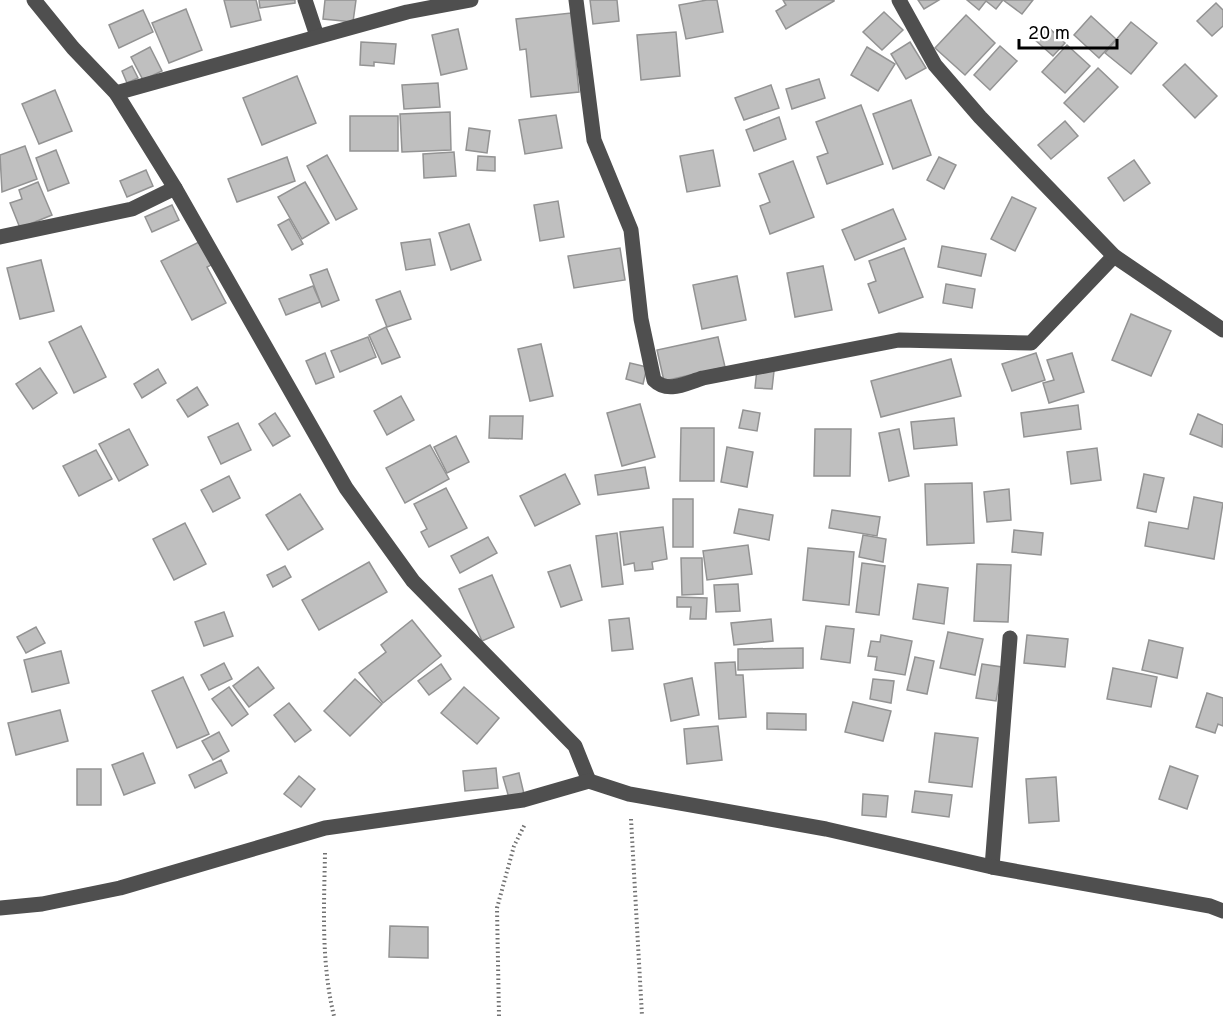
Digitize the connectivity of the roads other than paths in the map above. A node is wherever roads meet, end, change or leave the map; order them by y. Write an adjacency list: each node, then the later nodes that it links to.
1 (34, 0): 7 (street)
2 (305, 0): 6 (street)
3 (471, 0): 6 (street)
4 (576, 0): 10 (street)
5 (899, 0): 10 (street)
6 (317, 36): 7 (street)
7 (116, 93): 8 (street)
8 (175, 188): 9 (street); 13 (street)
9 (0, 237)
10 (1114, 256): 11 (street)
11 (1223, 330)
12 (1010, 638): 14 (street)
13 (589, 781): 14 (street); 15 (street)
14 (992, 867): 16 (street)
15 (0, 908)
16 (1223, 910)

